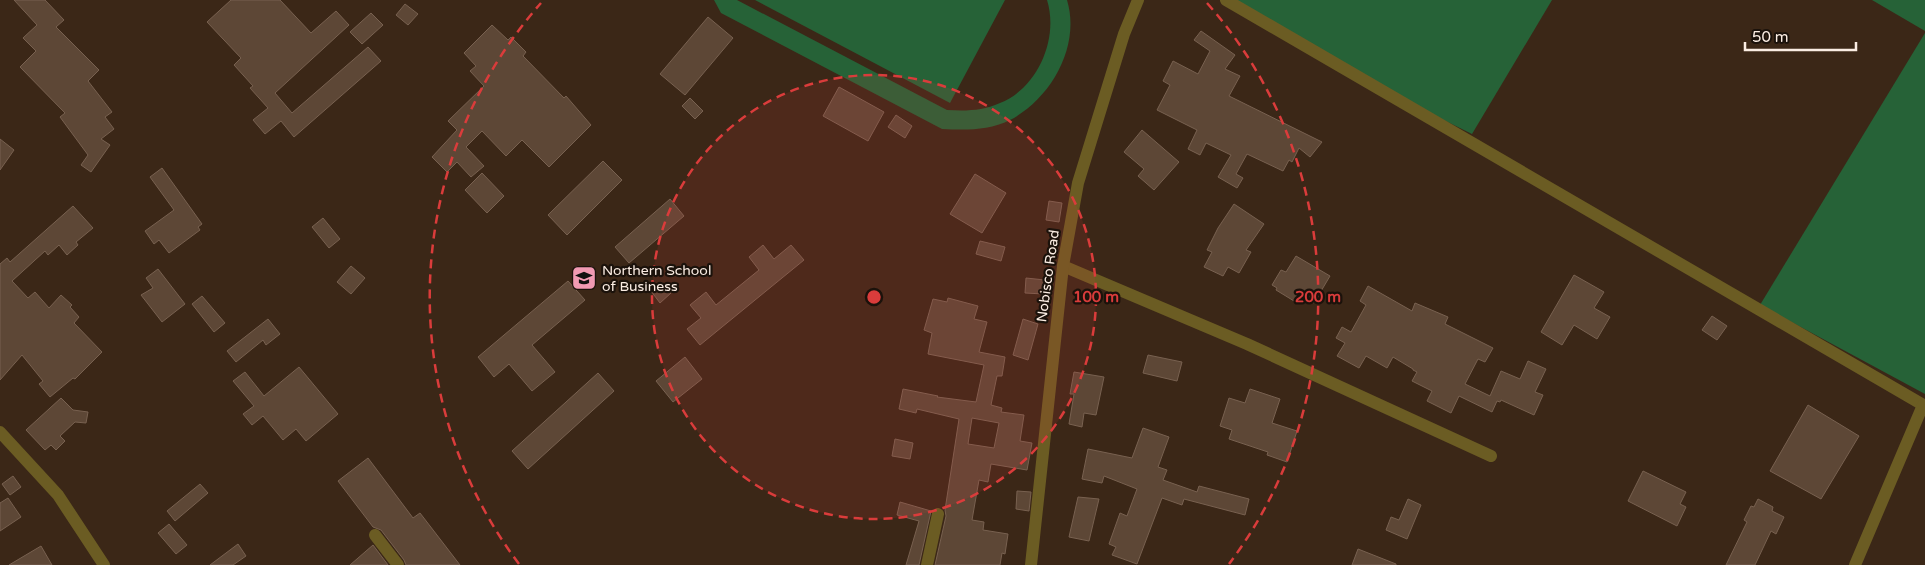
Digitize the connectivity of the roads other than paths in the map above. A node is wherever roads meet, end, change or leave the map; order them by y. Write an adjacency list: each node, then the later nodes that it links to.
1 (1138, 0): 3 (street, Nobisco Road)
2 (1226, 0): 4 (street)
3 (1063, 266): 6 (street); 12 (street, Nobisco Road)
4 (1924, 406): 13 (street)
5 (0, 432): 9 (street)
6 (1490, 456)
7 (938, 514): 11 (street)
8 (375, 535): 10 (street)
9 (104, 565)
10 (398, 565)
11 (927, 565)
12 (1030, 565)
13 (1855, 565)

